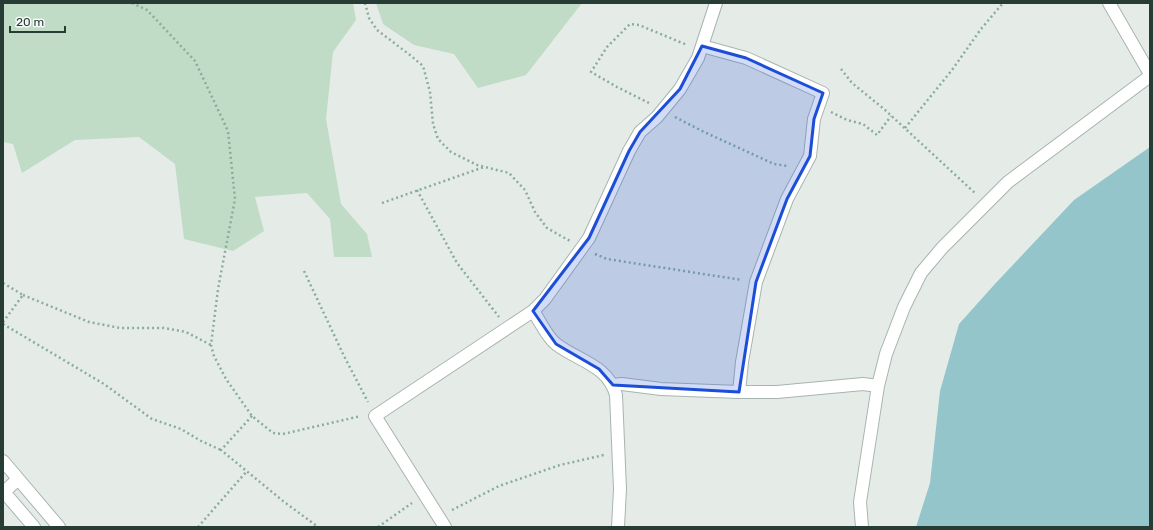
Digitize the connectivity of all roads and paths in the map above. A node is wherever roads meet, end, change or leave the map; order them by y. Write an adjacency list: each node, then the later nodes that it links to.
1 (132, 3): 24 (path)
2 (365, 3): 12 (path)
3 (716, 3): 6 (street)
4 (1003, 3): 11 (path)
5 (1109, 3): 8 (street)
6 (702, 46): 9 (street); 16 (street)
7 (841, 69): 10 (path)
8 (1150, 75): 15 (street)
9 (819, 105): 10 (path); 18 (street)
10 (891, 116): 11 (path)
11 (905, 128): 15 (path)
12 (484, 167): 13 (path); 16 (path)
13 (417, 190): 14 (path); 23 (path)
14 (382, 203)
15 (986, 204): 26 (street)
16 (582, 248): 18 (path); 21 (street)
17 (304, 270): 29 (path)
18 (756, 282): 27 (street)
19 (3, 283): 20 (path)
20 (22, 295): 22 (path); 24 (path)
21 (533, 311): 23 (street); 25 (street)
22 (3, 323): 30 (path)
23 (508, 328): 29 (street)
24 (211, 345): 28 (path)
25 (613, 385): 27 (street); 31 (street)
26 (878, 386): 27 (street); 44 (street)
27 (739, 392)
28 (252, 416): 29 (path); 30 (path)
29 (375, 416): 36 (street)
30 (221, 450): 33 (path)
31 (618, 452): 37 (path); 43 (street)
32 (3, 461): 34 (street)
33 (247, 472): 40 (path); 41 (path)
34 (18, 479): 35 (street); 39 (street)
35 (4, 491): 38 (street)
36 (425, 495): 37 (street); 42 (path)
37 (442, 522)
38 (34, 527)
39 (59, 527)
40 (198, 527)
41 (317, 527)
42 (378, 527)
43 (618, 527)
44 (862, 527)

